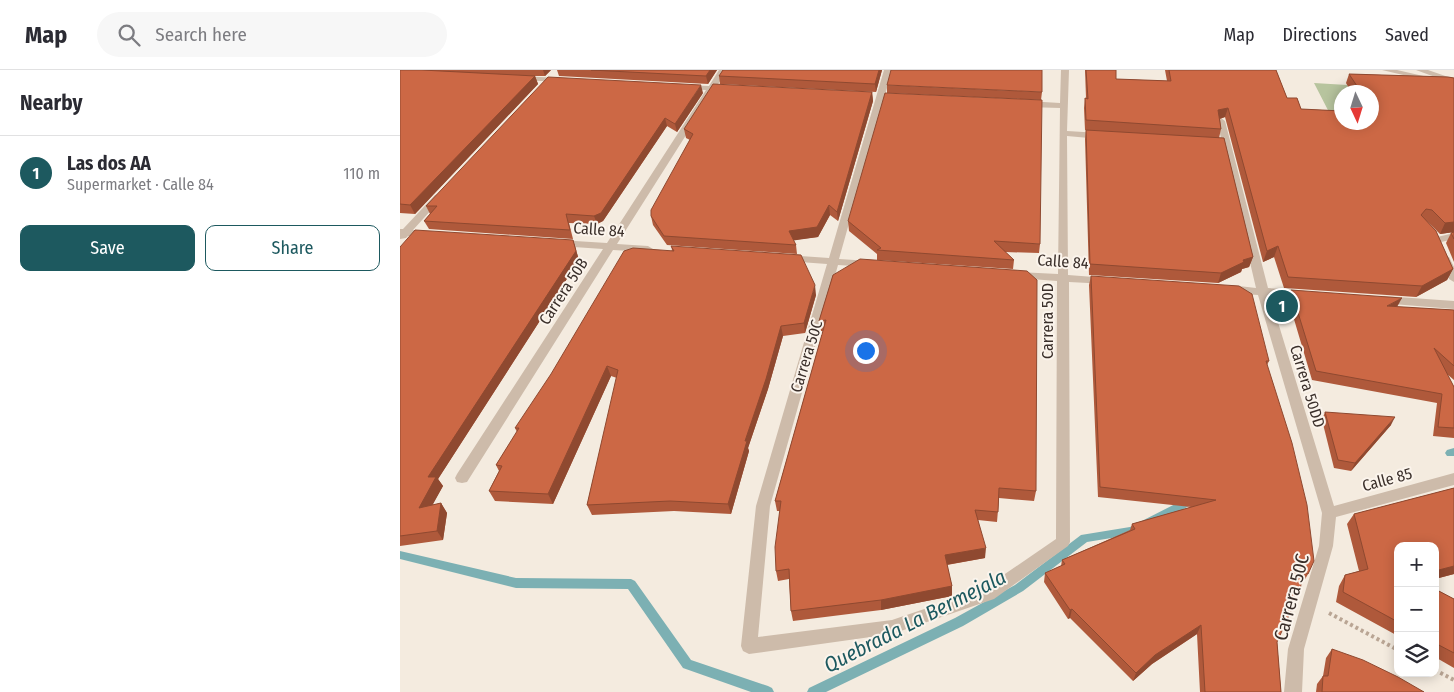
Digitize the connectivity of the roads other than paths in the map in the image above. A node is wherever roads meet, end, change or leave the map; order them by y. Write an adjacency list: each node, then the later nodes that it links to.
1 (558, 70): 9 (street)
2 (722, 70): 12 (street, Carrera 50B)
3 (888, 70): 29 (street, Carrera 50C)
4 (1065, 70): 15 (street, Carrera 50D)
5 (1386, 70): 10 (street)
6 (1420, 70): 10 (street)
7 (510, 77): 9 (street)
8 (568, 80): 9 (street)
9 (546, 82)
10 (1454, 83)
11 (673, 86): 12 (street)
12 (710, 89): 13 (street); 26 (street, Carrera 50B)
13 (740, 90)
14 (1015, 103): 15 (street)
15 (1064, 106): 17 (street, Carrera 50D)
16 (1221, 121): 36 (street, Carrera 50DD)
17 (1063, 133): 18 (street); 32 (street, Carrera 50D)
18 (1111, 137)
19 (444, 190): 21 (street)
20 (1427, 229): 24 (street)
21 (402, 234): 22 (street)
22 (444, 235)
23 (1454, 236): 24 (street)
24 (1437, 240): 33 (street)
25 (552, 242): 26 (street, Calle 84)
26 (610, 246): 27 (street, Calle 84); 40 (street, Carrera 50B)
27 (659, 250)
28 (776, 258): 29 (street)
29 (835, 262): 30 (street); 43 (street, Carrera 50C)
30 (884, 265)
31 (1004, 274): 32 (street, Calle 84)
32 (1064, 278): 34 (street, Calle 84); 43 (street, Carrera 50D)
33 (1454, 279)
34 (1124, 282)
35 (1213, 288): 36 (street)
36 (1263, 292): 37 (street); 42 (street, Carrera 50DD)
37 (1320, 296)
38 (1368, 299): 39 (street)
39 (1454, 305)
40 (462, 478)
41 (1454, 479): 42 (street, Calle 85)
42 (1329, 513): 44 (street, Carrera 50C)
43 (1063, 542)
44 (1293, 692)

